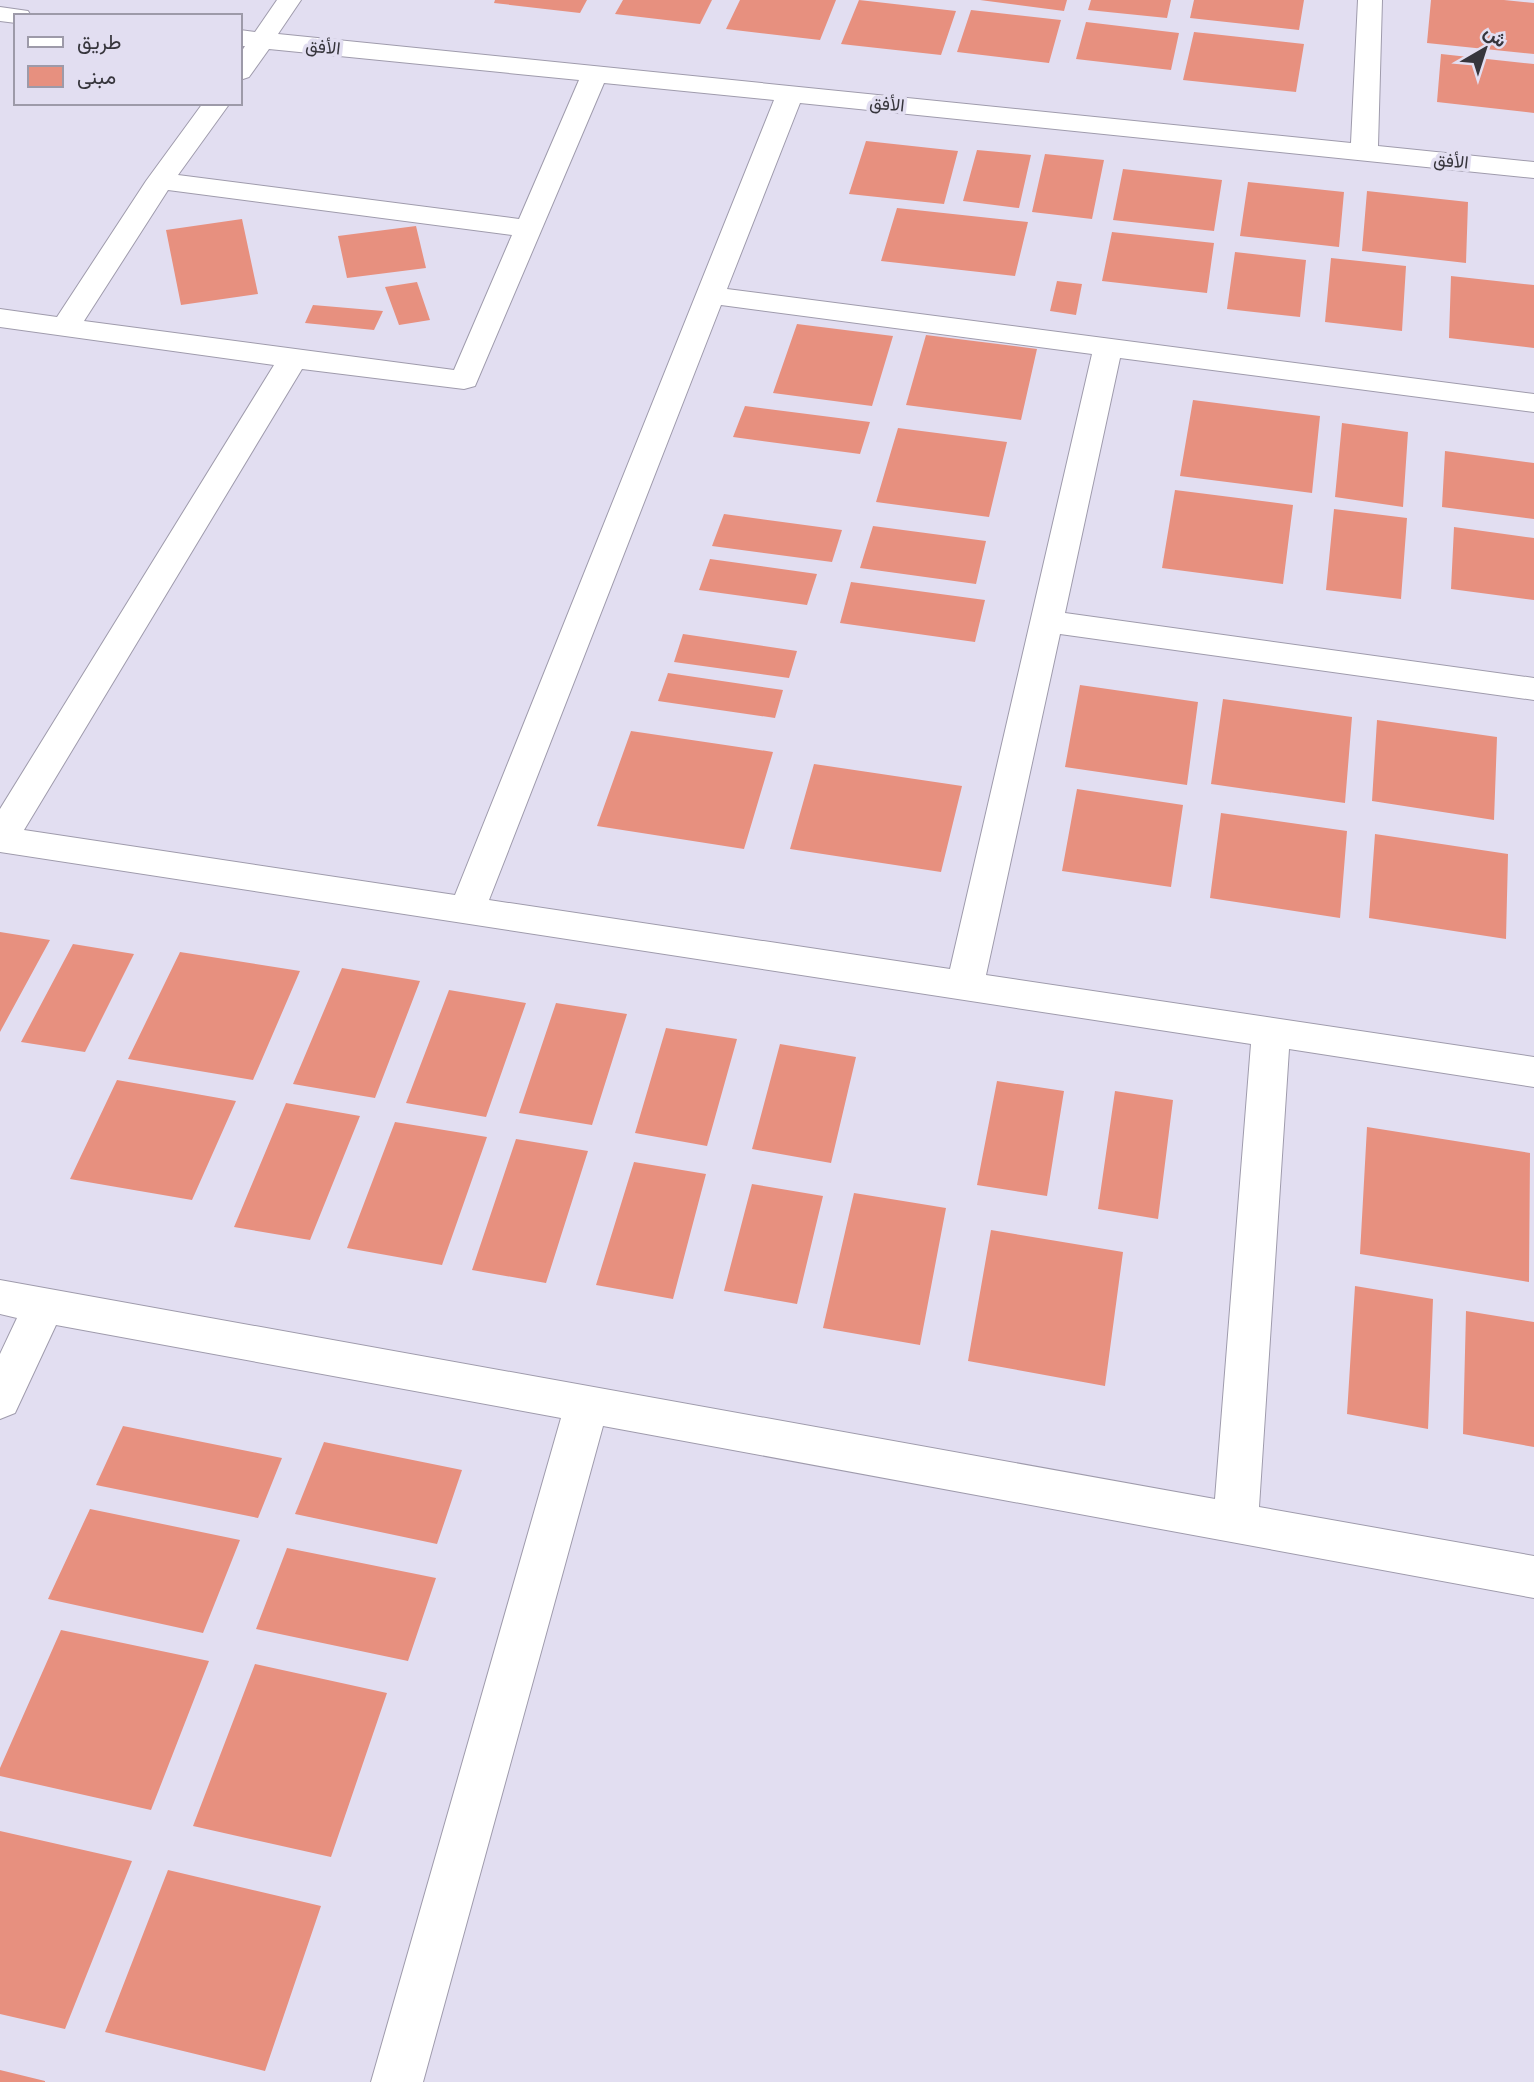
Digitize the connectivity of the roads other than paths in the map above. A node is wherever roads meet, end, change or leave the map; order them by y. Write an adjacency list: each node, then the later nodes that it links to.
1 (289, 0): 3 (street)
2 (1370, 0): 8 (street)
3 (251, 39): 4 (street); 5 (street, الأفق)
4 (242, 66)
5 (595, 74): 6 (street, الأفق); 11 (street)
6 (790, 94): 8 (street, الأفق); 12 (street)
7 (216, 105): 10 (street)
8 (1364, 153): 9 (street, الأفق)
9 (1534, 170)
10 (160, 181): 11 (street); 14 (street)
11 (528, 229): 16 (street)
12 (710, 295): 15 (street); 21 (street)
13 (0, 318): 14 (street)
14 (66, 326): 16 (street)
15 (1108, 346): 17 (street); 18 (street)
16 (293, 359): 20 (street)
17 (1534, 403)
18 (1046, 621): 19 (street); 22 (street)
19 (1534, 690)
20 (0, 839): 21 (street)
21 (467, 910): 22 (street)
22 (965, 986): 23 (street)
23 (1271, 1032): 24 (street); 29 (street)
24 (1534, 1072)
25 (0, 1297): 26 (street)
26 (44, 1305): 27 (street); 28 (street)
27 (0, 1400)
28 (587, 1405): 29 (street); 31 (street)
29 (1236, 1523): 30 (street)
30 (1534, 1577)
31 (397, 2082)

